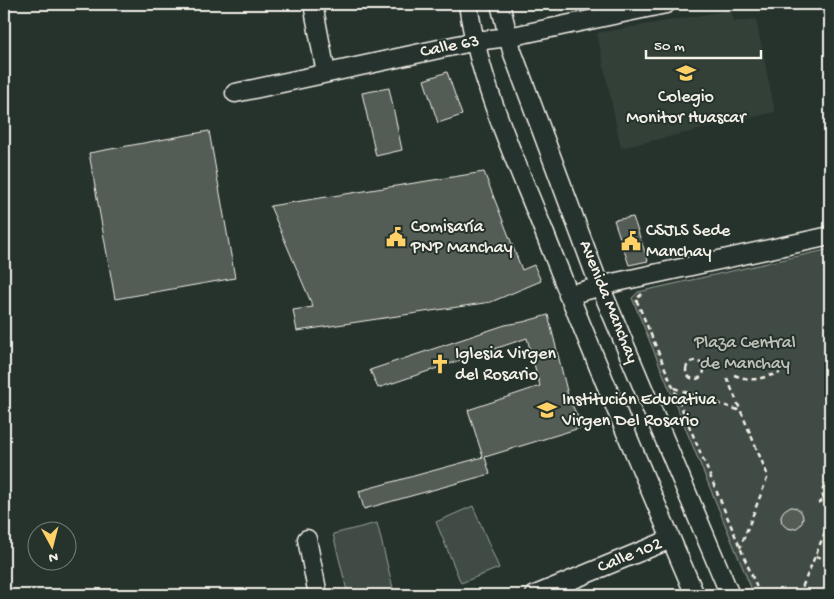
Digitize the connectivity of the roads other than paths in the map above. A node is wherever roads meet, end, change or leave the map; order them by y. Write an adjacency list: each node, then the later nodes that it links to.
1 (313, 4): 7 (street)
2 (468, 4): 6 (street, Avenida Manchay)
3 (500, 4): 5 (street, Avenida Manchay)
4 (666, 4): 5 (street, Calle 63)
5 (508, 37): 6 (street, Calle 63); 10 (street, Avenida Manchay)
6 (476, 41): 7 (street, Calle 63); 11 (street, Avenida Manchay)
7 (326, 73): 8 (street, Calle 63)
8 (235, 93)
9 (830, 236): 10 (street)
10 (600, 286): 11 (street); 17 (street, Avenida Manchay)
11 (568, 295): 13 (street, Avenida Manchay)
12 (306, 539): 14 (street)
13 (671, 539): 15 (street, Calle 102); 16 (street, Avenida Manchay)
14 (318, 595)
15 (535, 595)
16 (695, 595)
17 (730, 595)

